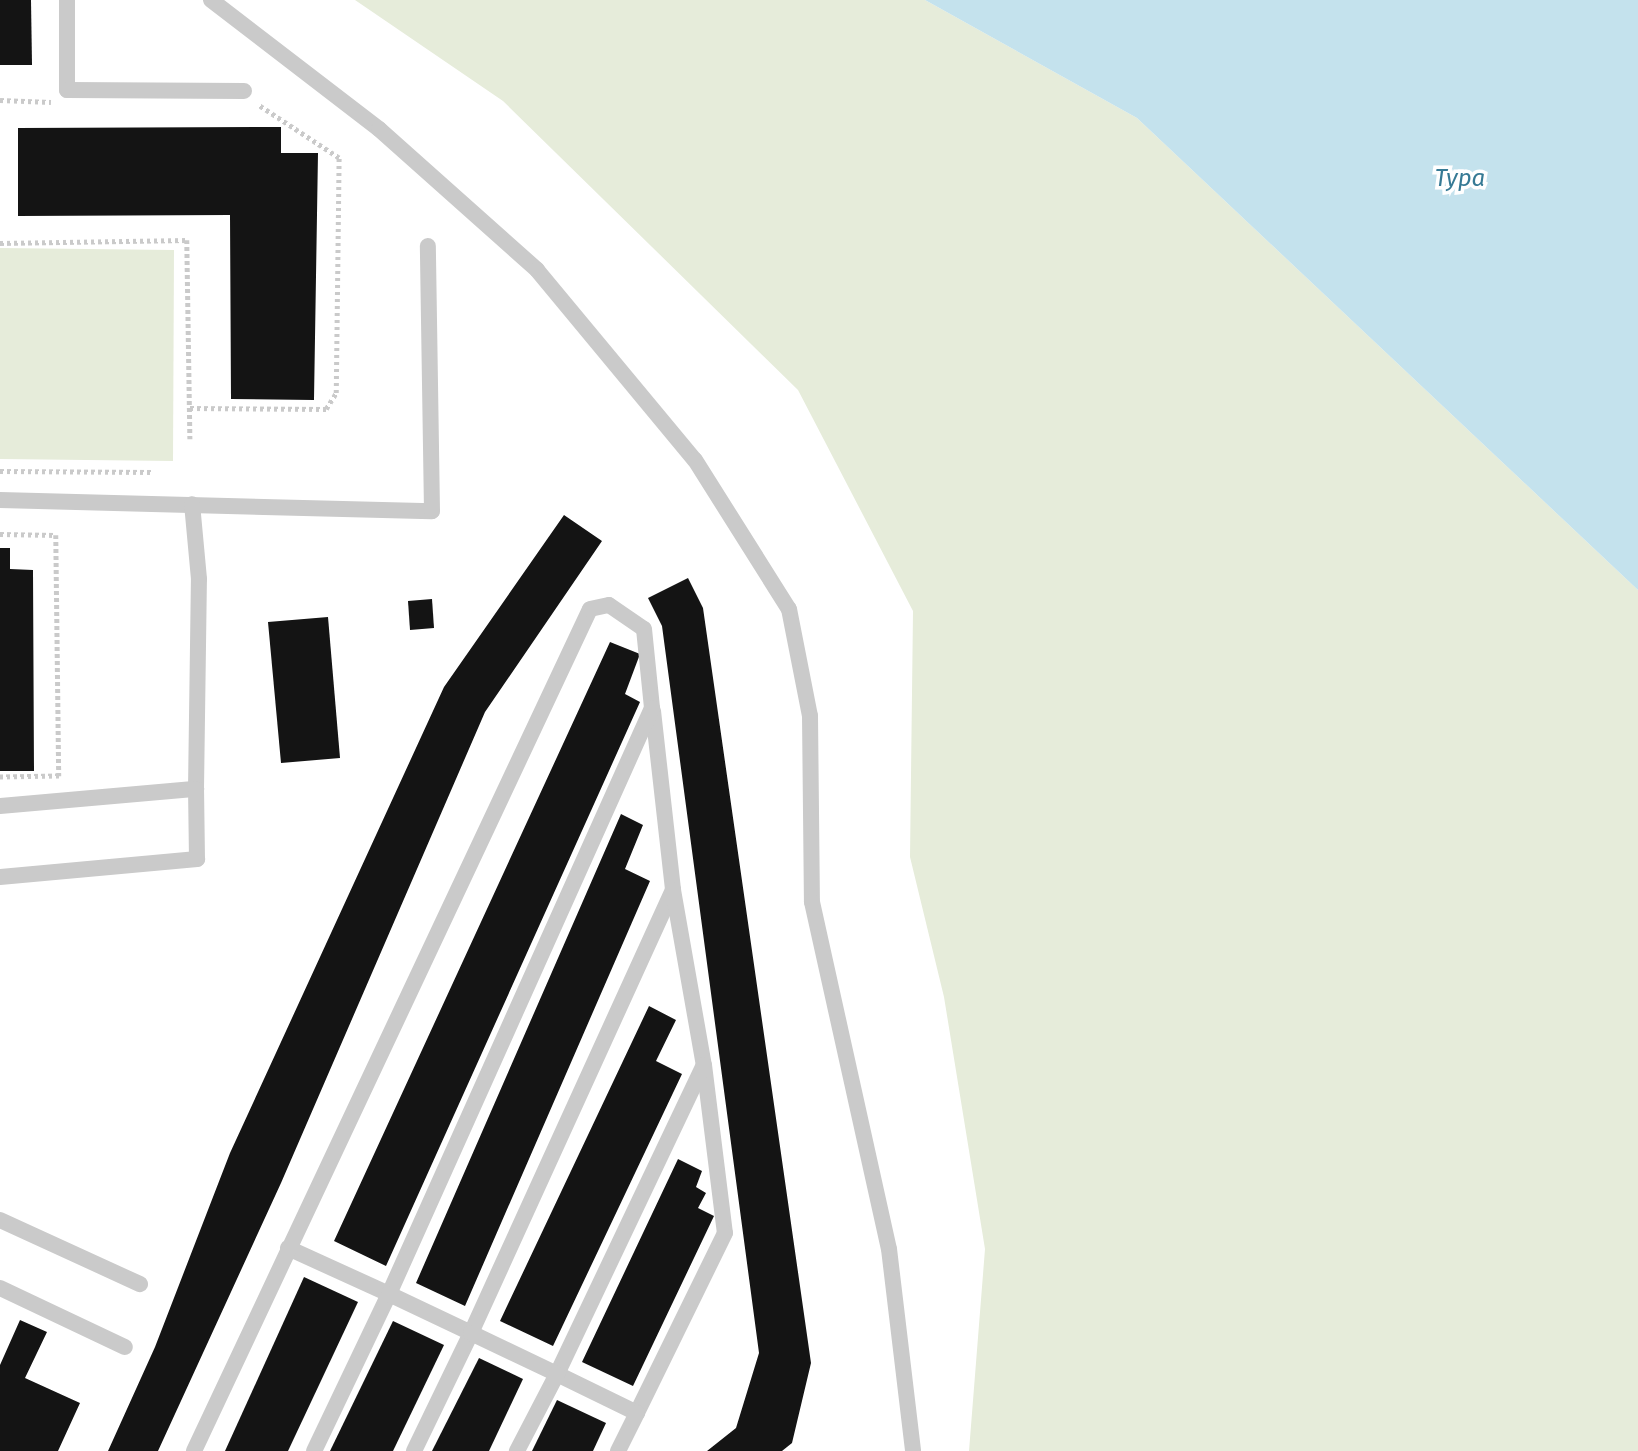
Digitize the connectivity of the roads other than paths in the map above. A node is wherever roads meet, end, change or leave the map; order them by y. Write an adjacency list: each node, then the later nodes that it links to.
1 (67, 0): 3 (lane)
2 (211, 0): 27 (lane)
3 (248, 96)
4 (428, 246): 6 (lane)
5 (0, 500): 6 (lane)
6 (192, 505): 8 (lane)
7 (652, 708): 11 (lane); 14 (lane); 17 (lane)
8 (196, 789): 9 (lane); 10 (lane)
9 (0, 806)
10 (0, 877)
11 (673, 890): 12 (lane); 18 (lane)
12 (704, 1065): 20 (lane); 21 (lane)
13 (0, 1220): 15 (lane)
14 (288, 1248): 17 (lane); 22 (lane)
15 (139, 1284)
16 (0, 1288): 19 (lane)
17 (389, 1294): 18 (lane); 23 (lane)
18 (471, 1334): 20 (lane); 24 (lane)
19 (125, 1347)
20 (557, 1374): 21 (lane); 25 (lane)
21 (637, 1413): 26 (lane)
22 (194, 1451)
23 (314, 1451)
24 (414, 1451)
25 (517, 1451)
26 (618, 1451)
27 (913, 1451)

